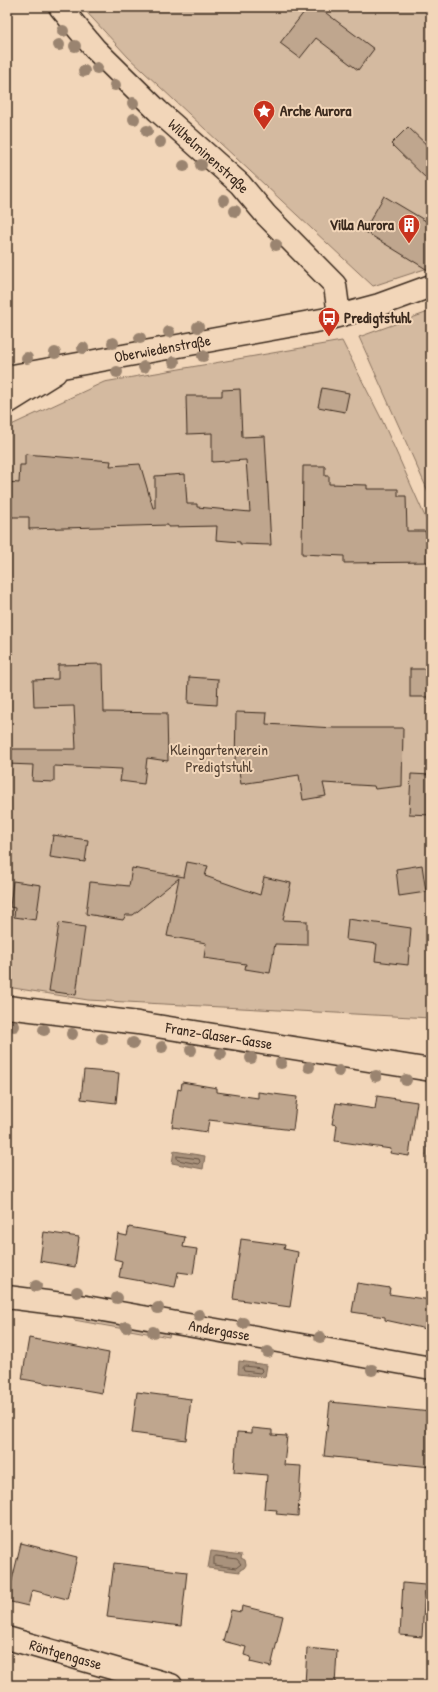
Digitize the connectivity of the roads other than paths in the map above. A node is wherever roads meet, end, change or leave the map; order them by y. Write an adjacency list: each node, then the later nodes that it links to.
1 (60, 7): 3 (street, Wilhelminenstraße)
2 (431, 286): 3 (street, Oberwiedenstraße)
3 (333, 317): 4 (street, Oberwiedenstraße)
4 (66, 366): 5 (street); 6 (street, Oberwiedenstraße)
5 (7, 377)
6 (7, 403)
7 (7, 1007): 8 (street, Franz-Glaser-Gasse)
8 (431, 1070)
9 (7, 1297): 10 (street, Andergasse)
10 (431, 1368)
11 (7, 1638): 12 (street, Röntgengasse)
12 (171, 1685)

